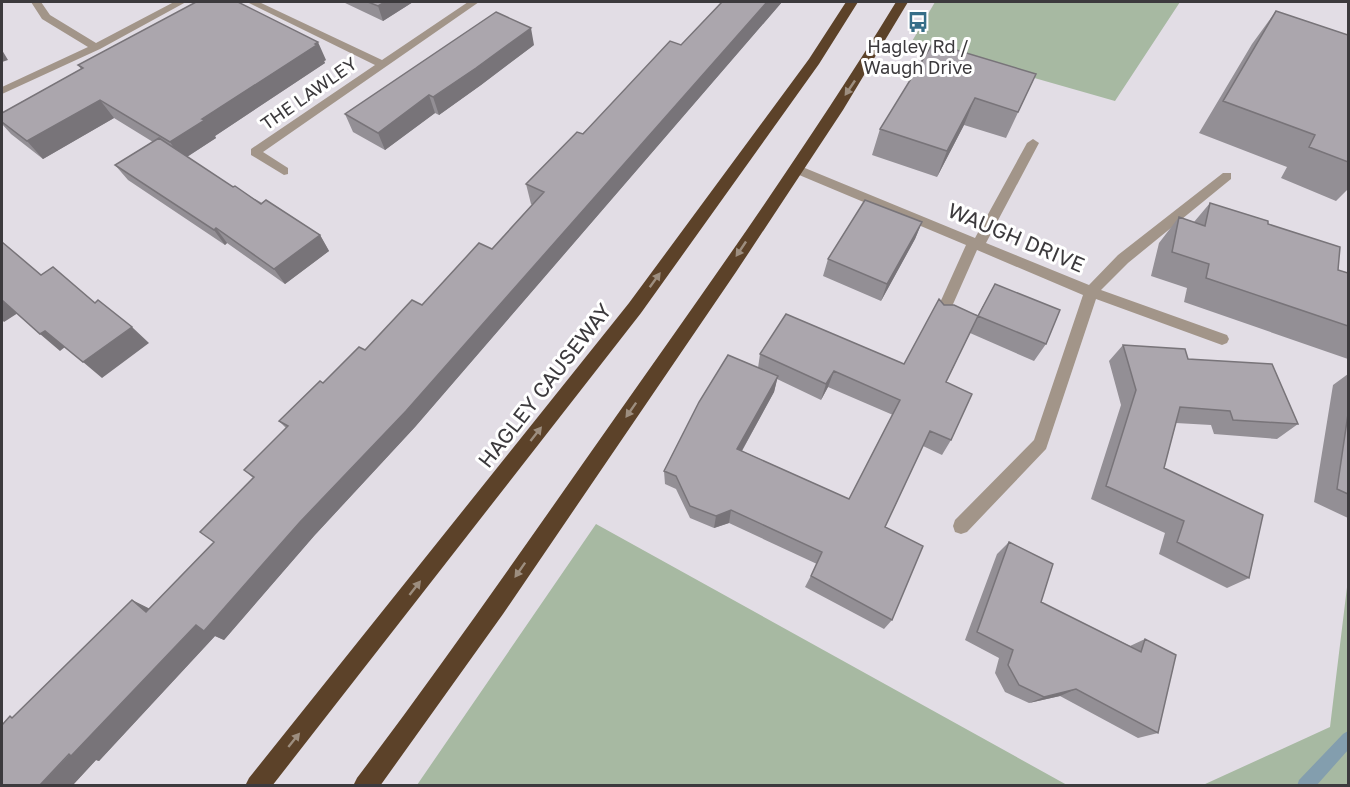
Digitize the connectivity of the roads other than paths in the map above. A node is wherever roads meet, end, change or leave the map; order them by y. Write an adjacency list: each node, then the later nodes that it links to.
1 (36, 2): 7 (street)
2 (181, 2): 7 (street)
3 (252, 2): 8 (street, THE LAWLEY)
4 (474, 2): 8 (street, THE LAWLEY)
5 (852, 2): 19 (highway, HAGLEY CAUSEWAY, one-way to 5)
6 (902, 2): 11 (highway, one-way to 11)
7 (96, 47): 9 (street)
8 (381, 64): 12 (street, THE LAWLEY)
9 (2, 91)
10 (1033, 143): 14 (street)
11 (796, 169): 14 (street, WAUGH DRIVE); 20 (highway, one-way to 20)
12 (284, 171)
13 (1227, 176): 15 (street)
14 (976, 244): 15 (street, WAUGH DRIVE); 16 (street)
15 (1091, 292): 17 (street, WAUGH DRIVE); 18 (street)
16 (941, 316)
17 (1222, 339)
18 (961, 526)
19 (257, 786)
20 (365, 786)

